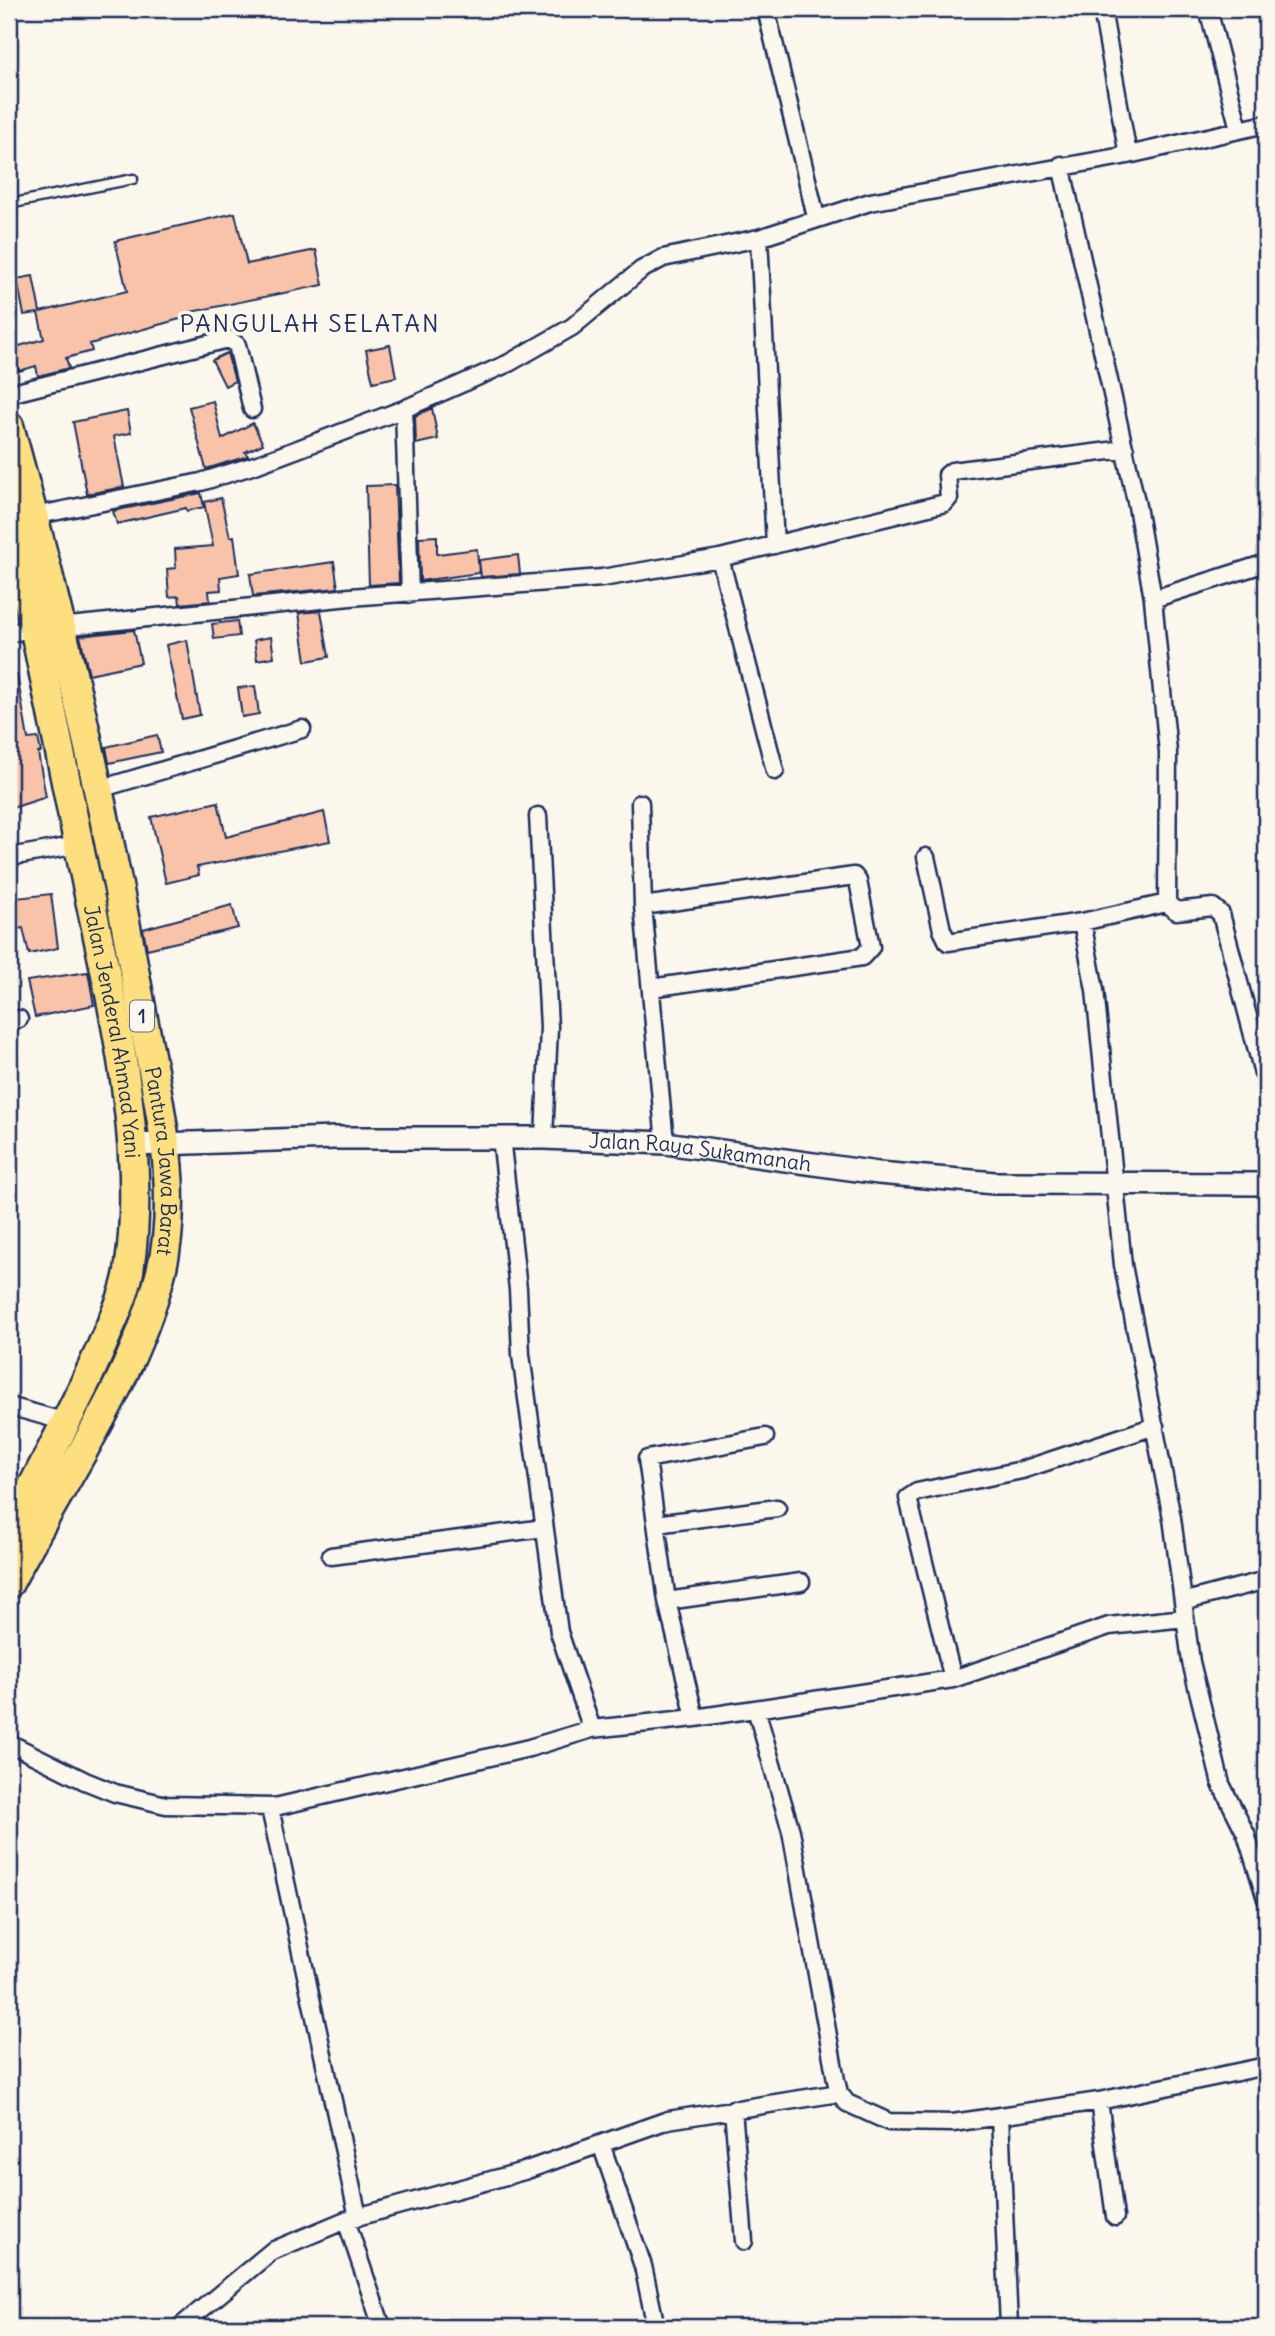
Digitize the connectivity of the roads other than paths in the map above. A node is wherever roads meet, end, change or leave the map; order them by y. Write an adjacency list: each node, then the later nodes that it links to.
1 (766, 9): 10 (street)
2 (1102, 9): 6 (street)
3 (1208, 9): 5 (street)
4 (1266, 124): 5 (street)
5 (1240, 129): 6 (street)
6 (1128, 155): 7 (street)
7 (1061, 165): 10 (street); 16 (street)
8 (133, 179): 9 (lane)
9 (9, 204)
10 (816, 217): 11 (street)
11 (759, 238): 14 (street); 18 (street)
12 (9, 394): 13 (street)
13 (251, 409)
14 (404, 409): 17 (street); 21 (street)
15 (9, 425): 17 (highway, Pantura Jawa Barat / 1)
16 (1125, 449): 18 (street); 22 (street)
17 (21, 514): 23 (highway, Pantura Jawa Barat / 1)
18 (775, 545): 19 (street)
19 (720, 558): 21 (street); 25 (street)
20 (1266, 564): 22 (street)
21 (410, 594): 23 (street)
22 (1153, 599): 32 (street)
23 (35, 630): 26 (highway, Pantura Jawa Barat / 1); 29 (highway, Jalan Jenderal Ahmad Yani / 1)
24 (302, 729): 26 (street)
25 (775, 771)
26 (96, 790): 39 (highway, Pantura Jawa Barat / 1)
27 (640, 803): 33 (street)
28 (538, 816): 38 (street)
29 (79, 845): 30 (street); 41 (highway, Jalan Jenderal Ahmad Yani / 1)
30 (9, 857)
31 (926, 857): 34 (street)
32 (1167, 902): 34 (street); 36 (street)
33 (643, 906): 35 (street); 35 (street)
34 (1082, 922): 43 (street)
35 (651, 988): 40 (street)
36 (1263, 1073)
37 (500, 1137): 38 (street, Jalan Raya Sukamanah); 39 (street, Jalan Raya Sukamanah); 50 (street)
38 (544, 1138): 40 (street, Jalan Raya Sukamanah)
39 (164, 1143): 41 (street, Jalan Raya Sukamanah); 55 (highway, Pantura Jawa Barat / 1)
40 (665, 1143): 43 (street, Jalan Raya Sukamanah)
41 (132, 1145): 45 (highway, Jalan Jenderal Ahmad Yani / 1)
42 (1266, 1184): 43 (street, Jalan Raya Sukamanah)
43 (1113, 1185): 46 (street)
44 (9, 1406): 45 (street)
45 (66, 1422): 51 (highway, Jalan Jenderal Ahmad Yani / 1)
46 (1155, 1426): 57 (street); 58 (street)
47 (765, 1437): 49 (street)
48 (778, 1508): 49 (street)
49 (656, 1524): 56 (street)
50 (544, 1528): 52 (street); 61 (street)
51 (9, 1532)
52 (331, 1556)
53 (1266, 1580): 57 (street)
54 (801, 1582): 56 (street)
55 (9, 1583)
56 (667, 1601): 60 (street)
57 (1185, 1609): 58 (street); 64 (street)
58 (953, 1679): 59 (street)
59 (756, 1709): 60 (street); 66 (street)
60 (695, 1718): 61 (street)
61 (592, 1729): 63 (street)
62 (9, 1743): 63 (street)
63 (270, 1808): 72 (street)
64 (1266, 1899)
65 (1266, 2066): 67 (street)
66 (839, 2093): 68 (street); 69 (street)
67 (1099, 2101): 69 (street); 71 (street)
68 (733, 2109): 70 (street); 73 (street)
69 (1000, 2116): 77 (street)
70 (601, 2144): 72 (street); 76 (street)
71 (1115, 2217)
72 (352, 2218): 74 (street); 75 (street)
73 (744, 2241)
74 (180, 2327)
75 (382, 2327)
76 (656, 2327)
77 (1009, 2327)

